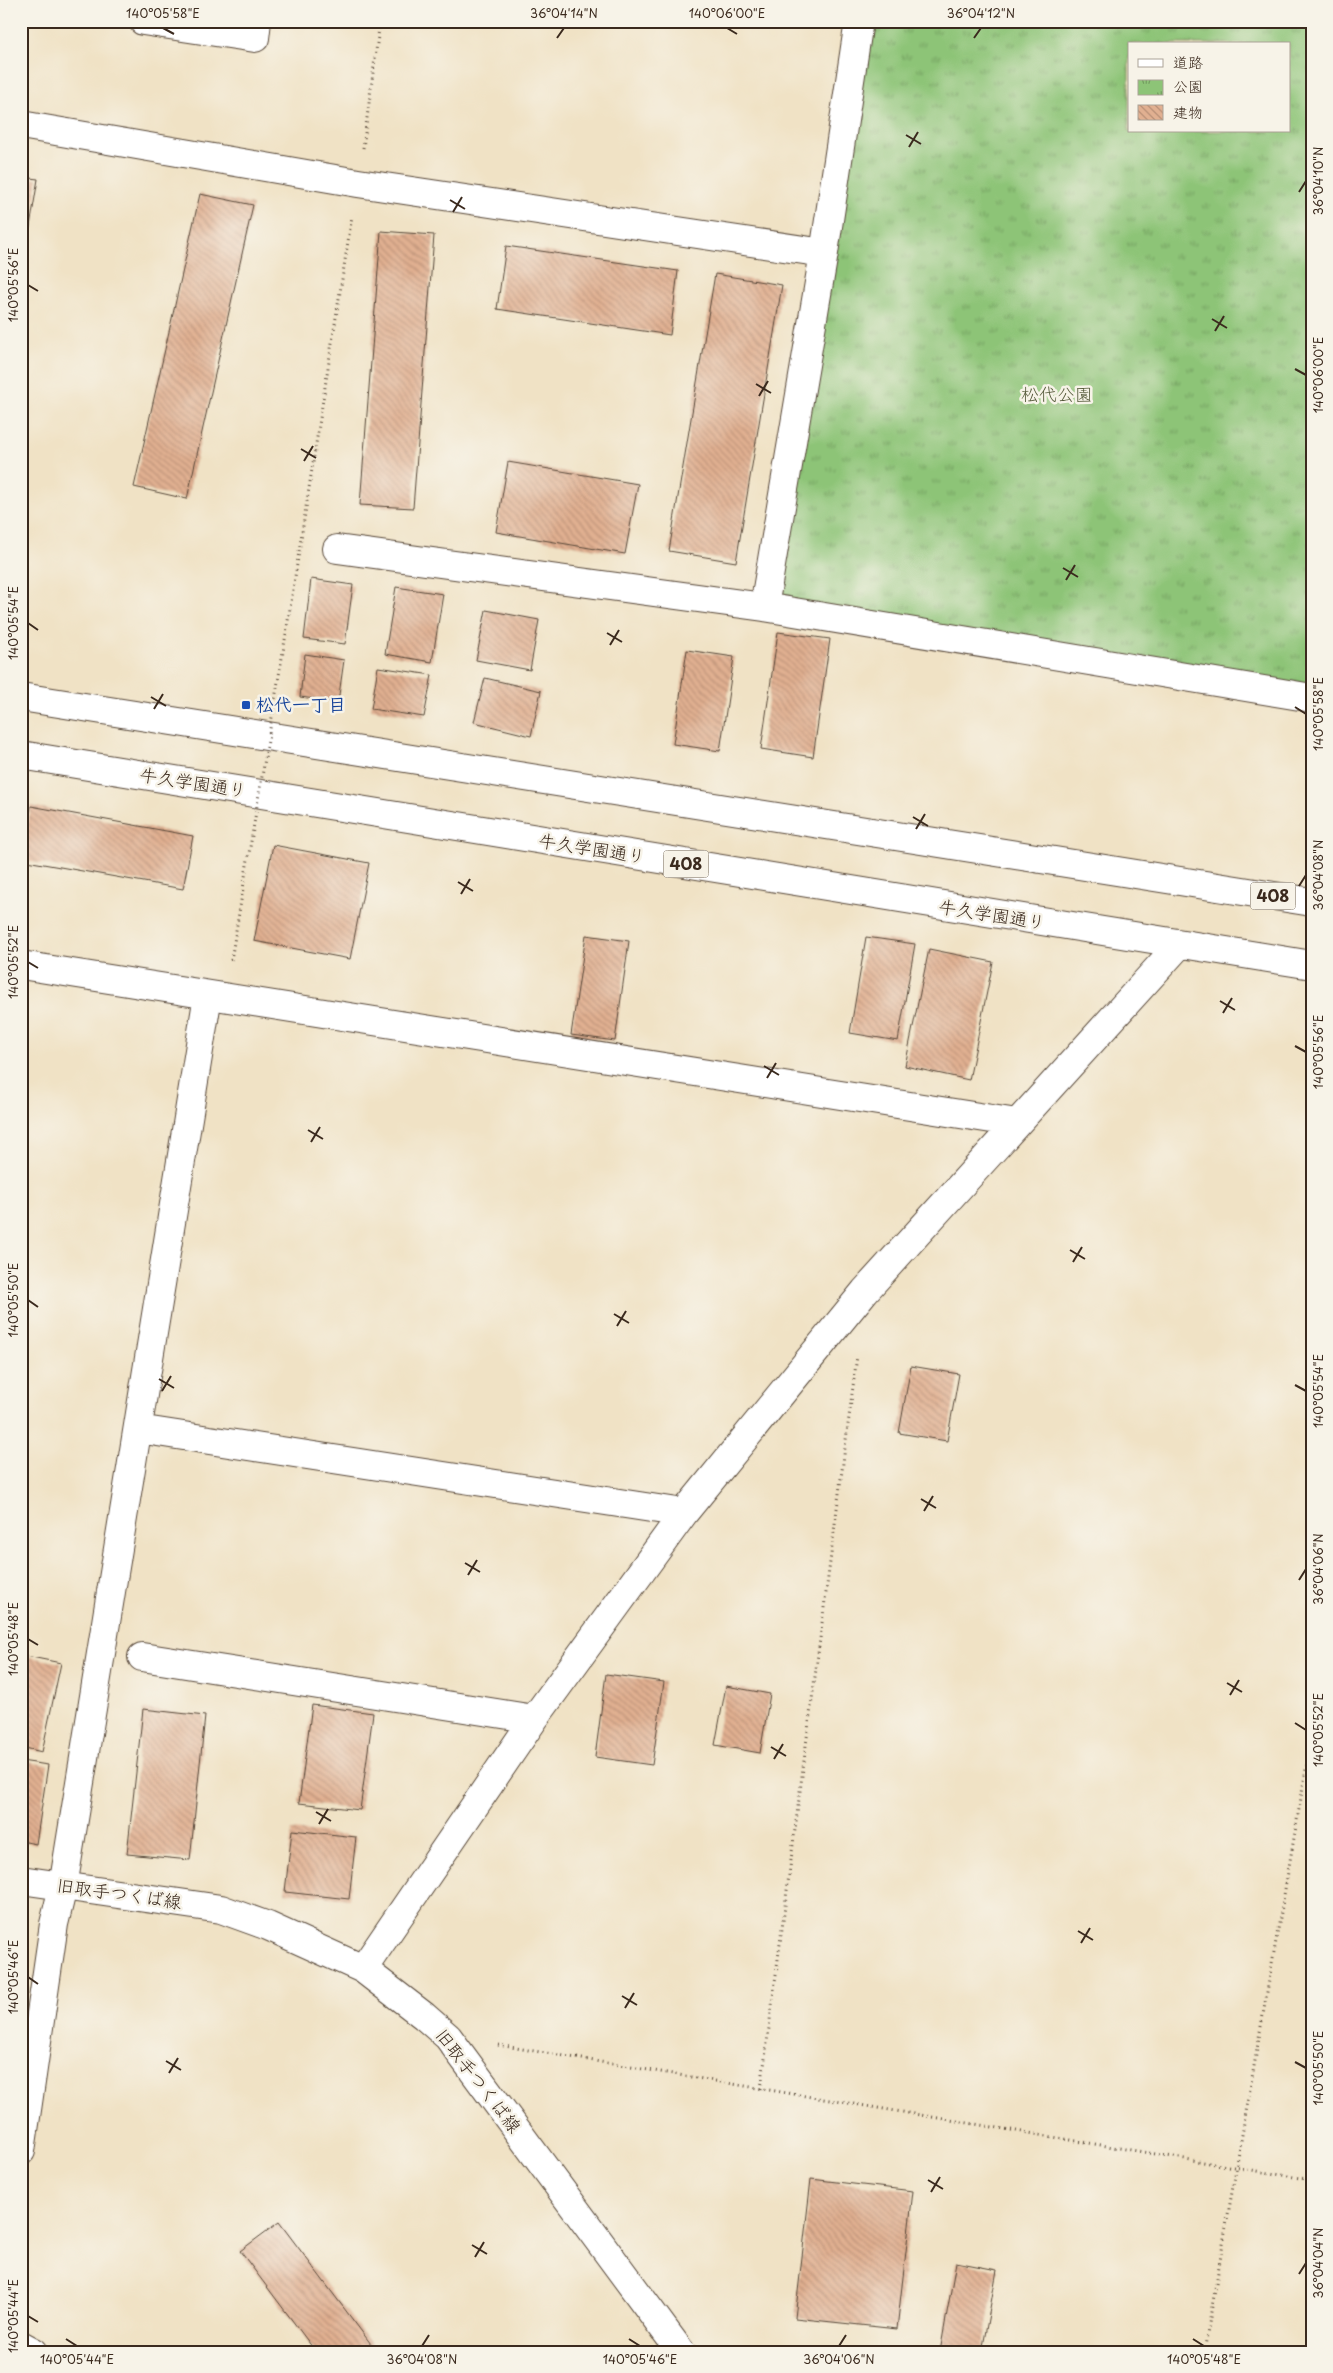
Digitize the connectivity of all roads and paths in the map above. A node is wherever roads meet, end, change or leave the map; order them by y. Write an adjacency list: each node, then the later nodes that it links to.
1 (143, 21): 2 (main road)
2 (257, 21)
3 (380, 21): 6 (path)
4 (858, 21): 7 (main road)
5 (21, 125): 6 (main road)
6 (358, 182): 7 (main road); 15 (path, bridge)
7 (824, 253): 9 (main road)
8 (338, 549): 9 (main road)
9 (764, 607): 11 (main road)
10 (21, 697): 13 (main road, 408)
11 (1312, 698)
12 (21, 755): 14 (main road, 牛久学園通り / 408)
13 (1312, 902)
14 (1179, 946): 17 (main road, 牛久学園通り / 408); 19 (main road)
15 (231, 960)
16 (21, 965): 18 (main road)
17 (1312, 966)
18 (208, 995): 19 (main road); 21 (main road)
19 (1016, 1123): 22 (main road)
20 (858, 1350): 30 (path)
21 (138, 1429): 22 (main road); 27 (main road)
22 (684, 1513): 24 (main road)
23 (142, 1657): 24 (main road)
24 (534, 1719): 28 (main road)
25 (1312, 1735): 32 (path)
26 (21, 1880): 27 (main road, 旧取手つくば線)
27 (62, 1887): 28 (main road, 旧取手つくば線); 31 (main road)
28 (363, 1969): 29 (main road, 旧取手つくば線)
29 (448, 2037): 30 (path); 36 (main road, 旧取手つくば線)
30 (761, 2090): 32 (path)
31 (21, 2151)
32 (1235, 2168): 33 (path); 37 (path)
33 (1312, 2180)
34 (21, 2345): 35 (main road)
35 (34, 2352)
36 (681, 2352)
37 (1204, 2352)

